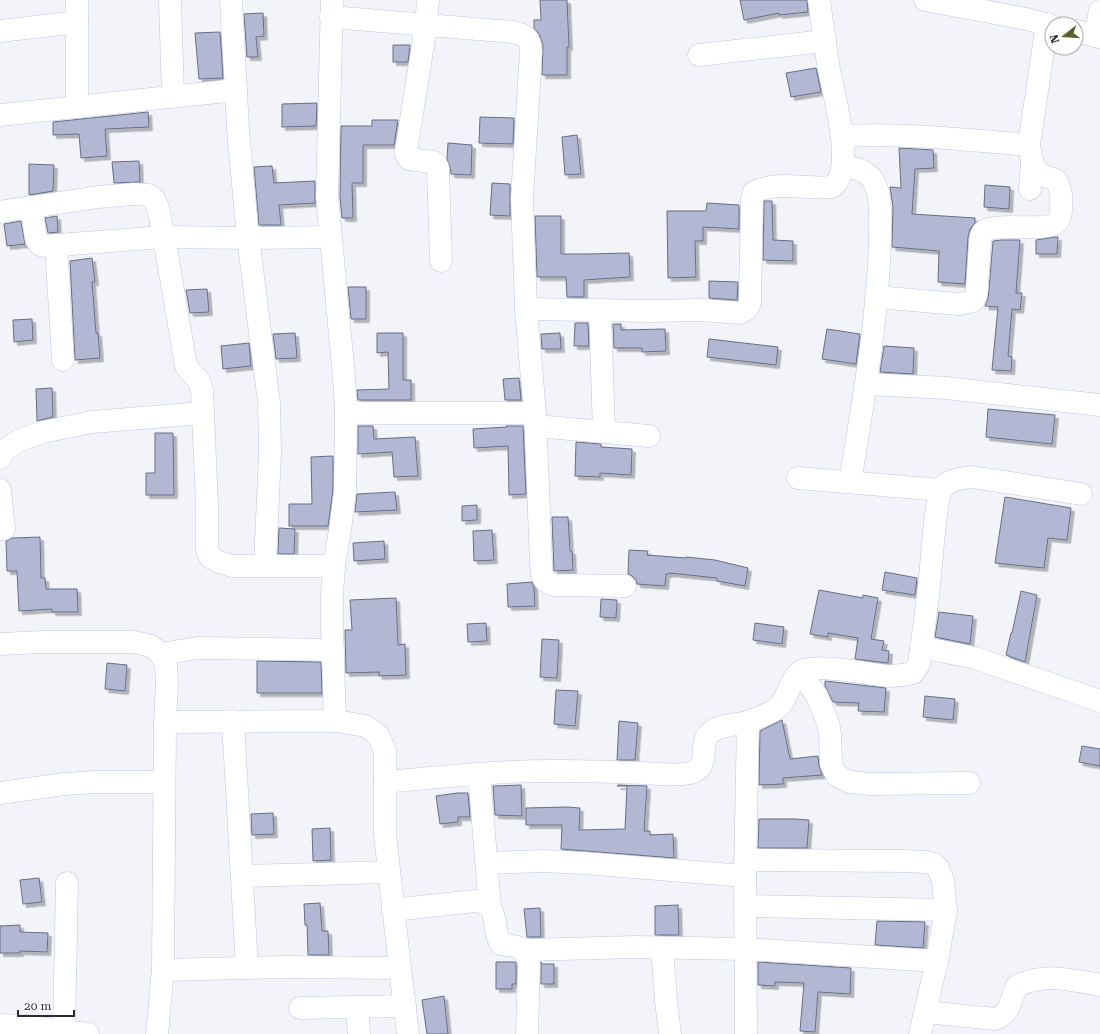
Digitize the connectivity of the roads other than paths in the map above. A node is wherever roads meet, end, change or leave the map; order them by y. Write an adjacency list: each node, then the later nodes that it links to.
1 (77, 0): 9 (street)
2 (170, 0): 18 (street)
3 (231, 0): 17 (street)
4 (428, 0): 11 (street)
5 (819, 0): 14 (street)
6 (925, 0): 10 (street)
7 (332, 9): 11 (street); 28 (street)
8 (1100, 10): 13 (street)
9 (77, 22): 12 (street); 19 (street)
10 (1044, 24)
11 (426, 26): 31 (street); 33 (street)
12 (0, 31)
13 (1090, 35)
14 (825, 41): 15 (street); 21 (street)
15 (699, 55)
16 (1045, 56): 22 (street)
17 (236, 90): 18 (street); 29 (street)
18 (173, 96): 19 (street)
19 (77, 107): 20 (street)
20 (0, 115)
21 (842, 136): 22 (street); 23 (street)
22 (1030, 154): 24 (street); 32 (street)
23 (843, 165): 32 (street); 34 (street)
24 (1030, 189)
25 (31, 207): 26 (street); 27 (street); 30 (street)
26 (0, 212)
27 (164, 237): 29 (street); 30 (street); 38 (street)
28 (331, 237): 29 (street); 39 (street)
29 (248, 238): 50 (street)
30 (56, 245): 35 (street)
31 (441, 261)
32 (876, 297): 36 (street)
33 (526, 309): 34 (street); 40 (street)
34 (600, 310): 41 (street)
35 (63, 360)
36 (866, 384): 37 (street); 45 (street)
37 (1100, 405)
38 (203, 413): 43 (street); 50 (street)
39 (346, 413): 40 (street); 51 (street)
40 (535, 419): 41 (street); 52 (street)
41 (604, 432): 42 (street)
42 (649, 436)
43 (0, 458)
44 (798, 478): 45 (street)
45 (850, 482): 47 (street)
46 (0, 490): 49 (street)
47 (941, 490): 48 (street); 54 (street)
48 (1081, 494)
49 (0, 529)
50 (265, 565): 51 (street)
51 (334, 566): 55 (street)
52 (625, 586)
53 (0, 644): 56 (street)
54 (921, 647): 57 (street); 58 (street)
55 (333, 650): 56 (street); 60 (street)
56 (161, 654): 61 (street)
57 (800, 672): 62 (street); 66 (street)
58 (1100, 701)
59 (233, 721): 60 (street); 61 (street); 71 (street)
60 (336, 721): 65 (street)
61 (165, 722): 64 (street)
62 (748, 722): 63 (street); 69 (street)
63 (479, 774): 65 (street); 68 (street)
64 (164, 782): 67 (street); 83 (street)
65 (385, 782): 70 (street)
66 (969, 783)
67 (0, 793)
68 (487, 863): 69 (street); 73 (street)
69 (745, 868): 74 (street); 76 (street)
70 (389, 872): 71 (street); 75 (street)
71 (242, 876): 81 (street)
72 (67, 883): 90 (street)
73 (490, 906): 75 (street); 79 (street)
74 (746, 906): 76 (street); 78 (street)
75 (393, 910): 82 (street)
76 (946, 910): 80 (street)
77 (662, 948): 78 (street); 79 (street); 96 (street)
78 (745, 949): 80 (street); 97 (street)
79 (524, 950): 95 (street)
80 (937, 961): 88 (street)
81 (247, 968): 82 (street); 83 (street)
82 (400, 968): 85 (street)
83 (163, 970): 92 (street)
84 (1100, 985): 88 (street)
85 (405, 1006): 86 (street); 94 (street)
86 (357, 1007): 87 (street); 93 (street)
87 (300, 1008)
88 (926, 1012): 98 (street)
89 (0, 1025): 90 (street)
90 (64, 1031): 91 (street)
91 (88, 1034)
92 (157, 1034)
93 (359, 1034)
94 (408, 1034)
95 (527, 1034)
96 (670, 1034)
97 (746, 1034)
98 (920, 1034)

